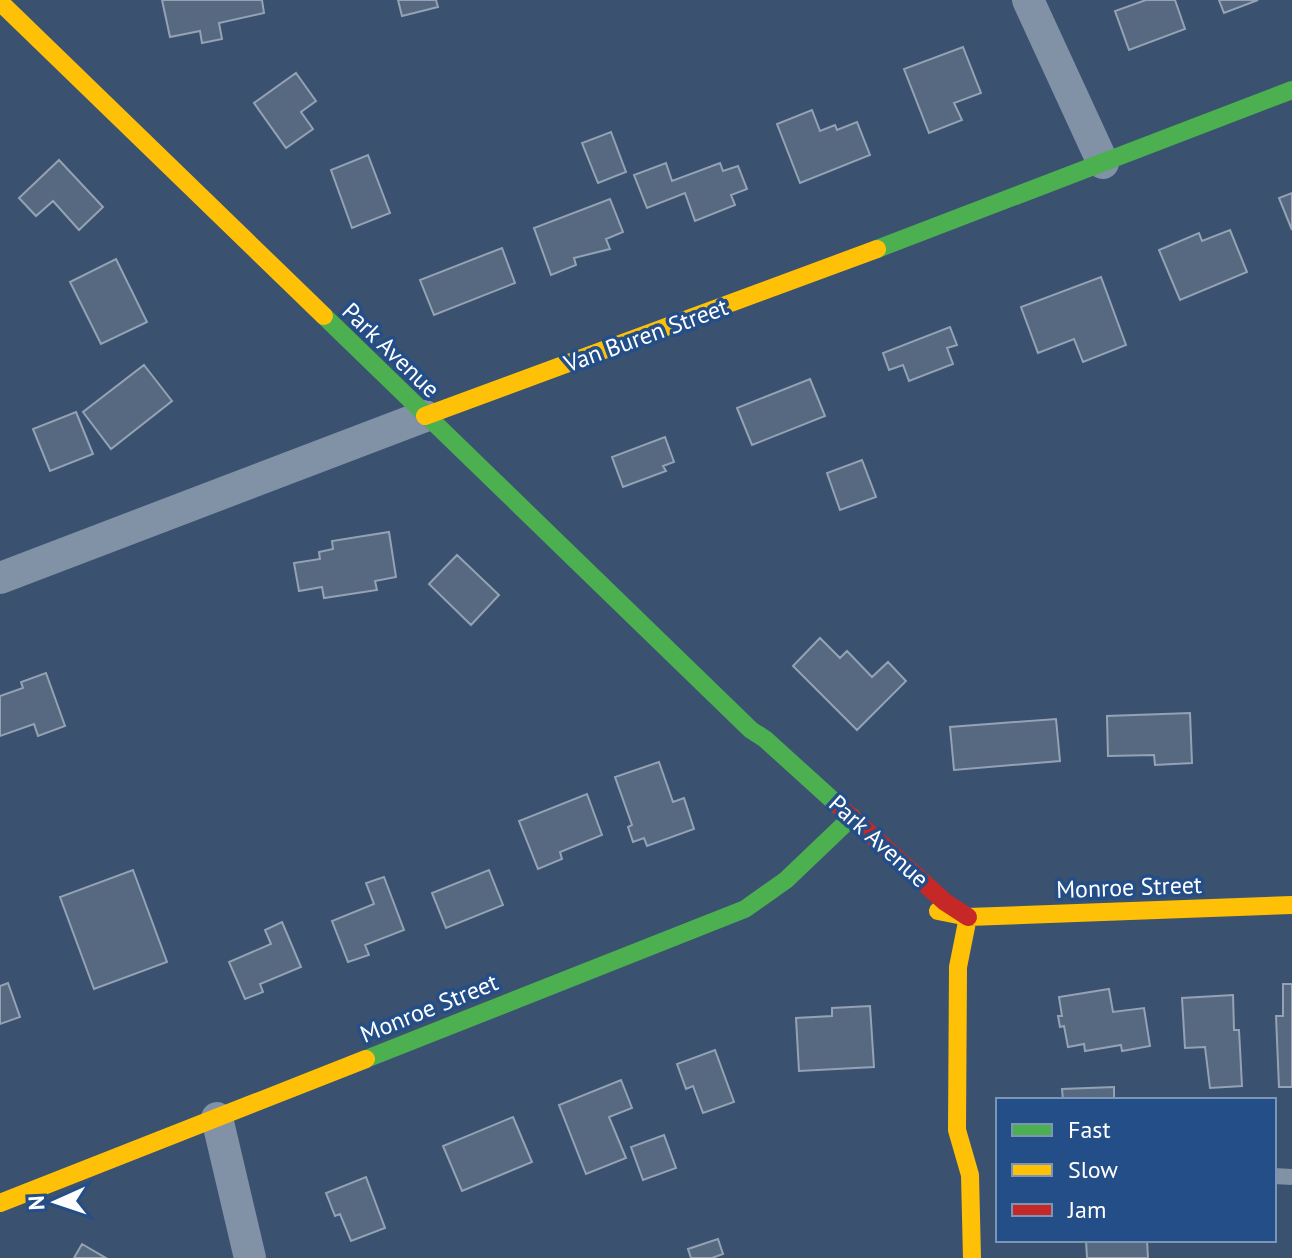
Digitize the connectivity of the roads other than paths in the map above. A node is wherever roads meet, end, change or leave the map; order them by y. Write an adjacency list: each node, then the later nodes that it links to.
1 (1028, 0): 4 (street)
2 (0, 2): 5 (street, Park Avenue)
3 (1292, 90): 4 (street, Van Buren Street)
4 (1103, 163): 5 (street, Van Buren Street)
5 (425, 416): 6 (street, Van Buren Street); 7 (street, Park Avenue)
6 (0, 578)
7 (751, 730): 8 (street, Park Avenue); 9 (street, Park Avenue)
8 (783, 780)
9 (852, 817): 12 (street, Park Avenue); 14 (street, Monroe Street)
10 (1292, 905): 12 (street, Monroe Street)
11 (916, 908): 12 (street, Park Avenue)
12 (968, 917): 13 (street); 16 (street)
13 (978, 954)
14 (217, 1118): 17 (street, Monroe Street); 18 (street)
15 (983, 1140): 16 (street)
16 (977, 1175): 19 (street)
17 (0, 1203)
18 (250, 1258)
19 (972, 1258)

